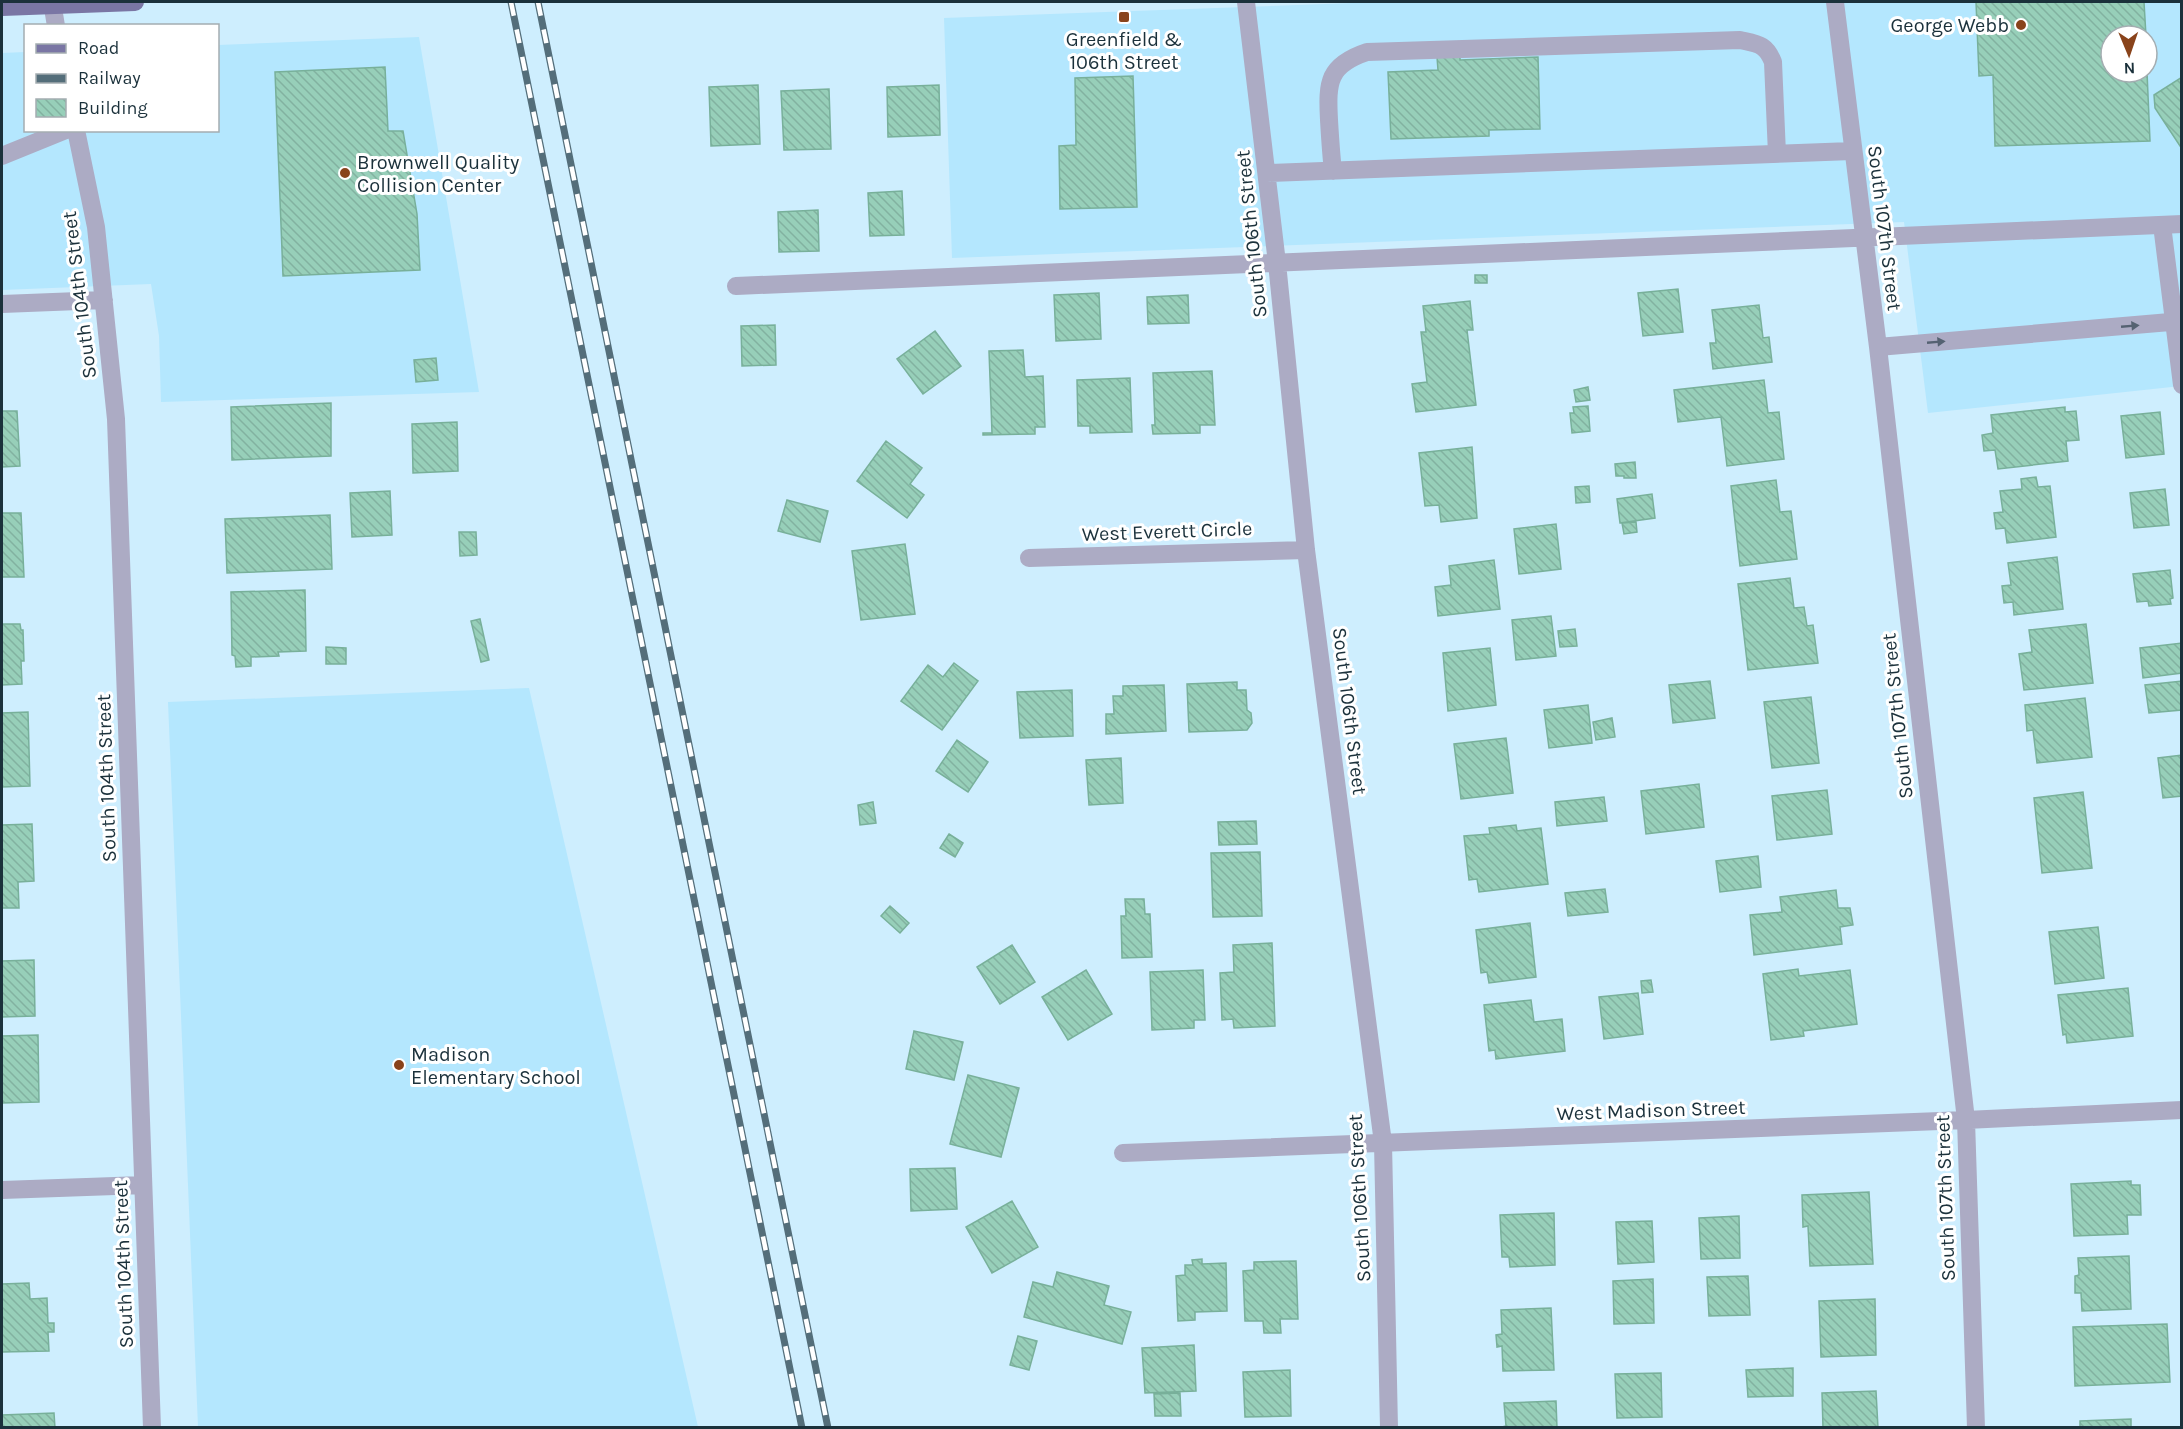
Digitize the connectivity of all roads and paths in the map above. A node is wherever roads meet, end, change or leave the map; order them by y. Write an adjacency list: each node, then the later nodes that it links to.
1 (135, 2): 4 (main road)
2 (1246, 2): 13 (street, South 106th Street)
3 (1835, 2): 9 (street, South 107th Street)
4 (52, 3): 5 (main road); 6 (street)
5 (2, 7)
6 (56, 24)
7 (61, 132): 11 (street)
8 (76, 132): 19 (street, South 104th Street)
9 (1852, 152): 10 (street); 16 (street, South 107th Street)
10 (1777, 154): 12 (street); 12 (street)
11 (2, 156)
12 (1333, 171): 13 (street)
13 (1267, 173): 17 (street, South 106th Street)
14 (2181, 224): 15 (street)
15 (2162, 225): 16 (street); 21 (street)
16 (1863, 238): 17 (street); 22 (street, South 107th Street)
17 (1277, 263): 18 (street); 24 (street, South 106th Street)
18 (736, 286)
19 (104, 300): 20 (street); 30 (street, South 104th Street)
20 (2, 304)
21 (2178, 322): 22 (street, one-way to 21); 23 (street)
22 (1878, 347): 27 (street, South 107th Street)
23 (2181, 385)
24 (1306, 550): 25 (street, West Everett Circle); 28 (street, South 106th Street)
25 (1029, 558)
26 (2181, 1110): 27 (street, West Madison Street)
27 (1966, 1120): 28 (street, West Madison Street); 34 (street, South 107th Street)
28 (1383, 1143): 29 (street, West Madison Street); 33 (street, South 106th Street)
29 (1123, 1152)
30 (143, 1185): 31 (street); 32 (street, South 104th Street)
31 (2, 1190)
32 (152, 1428)
33 (1389, 1428)
34 (1976, 1428)

